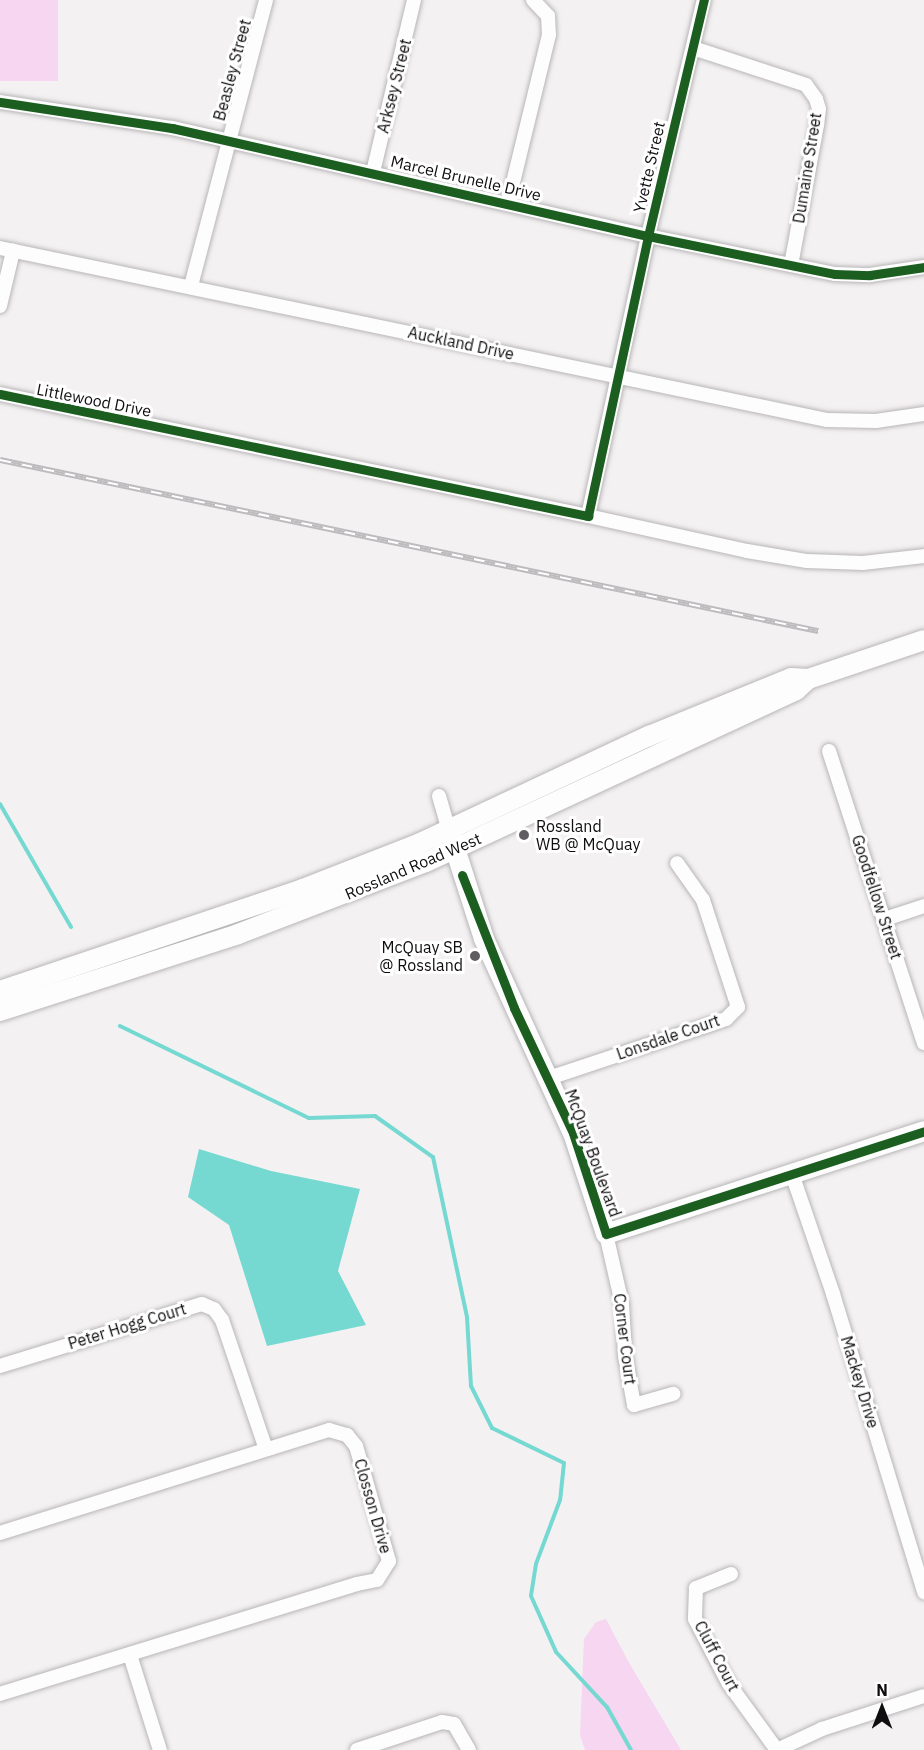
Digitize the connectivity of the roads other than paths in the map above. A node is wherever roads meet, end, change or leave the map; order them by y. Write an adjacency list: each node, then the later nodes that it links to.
1 (266, 0): 7 (street, Beasley Street)
2 (414, 0): 8 (street, Arksey Street)
3 (534, 0): 9 (street)
4 (704, 0): 5 (street, Yvette Street)
5 (693, 48): 10 (street, Yvette Street); 12 (street, Dumaine Street)
6 (0, 102): 7 (street, Marcel Brunelle Drive)
7 (230, 140): 8 (street, Marcel Brunelle Drive); 14 (street, Beasley Street)
8 (373, 172): 9 (street, Marcel Brunelle Drive)
9 (508, 203): 10 (street, Marcel Brunelle Drive)
10 (648, 236): 12 (street, Marcel Brunelle Drive); 16 (street, Yvette Street)
11 (7, 249): 14 (street, Auckland Drive); 15 (street)
12 (790, 265): 13 (street, Marcel Brunelle Drive)
13 (924, 267)
14 (191, 286): 16 (street, Auckland Drive)
15 (0, 306)
16 (618, 376): 18 (street, Auckland Drive); 19 (street, Yvette Street)
17 (0, 394): 19 (street, Littlewood Drive)
18 (924, 414)
19 (588, 516): 20 (street, Littlewood Drive)
20 (924, 556)
21 (924, 640): 24 (main road, Rossland Road West)
22 (829, 751): 27 (street, Goodfellow Street)
23 (439, 796): 24 (street)
24 (451, 839): 28 (main road, Rossland Road West); 29 (main road, Rossland Road West); 31 (main road, McQuay Boulevard)
25 (677, 864): 31 (street, Lonsdale Court)
26 (924, 906): 27 (street)
27 (885, 918): 30 (street, Goodfellow Street)
28 (0, 991)
29 (0, 1011)
30 (924, 1043)
31 (549, 1078): 34 (main road, McQuay Boulevard)
32 (924, 1131): 33 (main road, McQuay Boulevard)
33 (792, 1174): 34 (main road, McQuay Boulevard); 40 (street, Mackey Drive)
34 (606, 1234): 36 (street, Corner Court)
35 (0, 1366): 37 (street, Peter Hogg Court)
36 (674, 1394)
37 (266, 1449): 38 (street, Closson Drive); 41 (street, Closson Drive)
38 (0, 1533)
39 (731, 1575): 47 (street, Cluff Court)
40 (924, 1592)
41 (130, 1655): 42 (street, Closson Drive); 44 (street)
42 (0, 1694)
43 (924, 1696): 47 (street)
44 (160, 1750)
45 (357, 1750): 46 (street)
46 (469, 1750)
47 (777, 1750)

